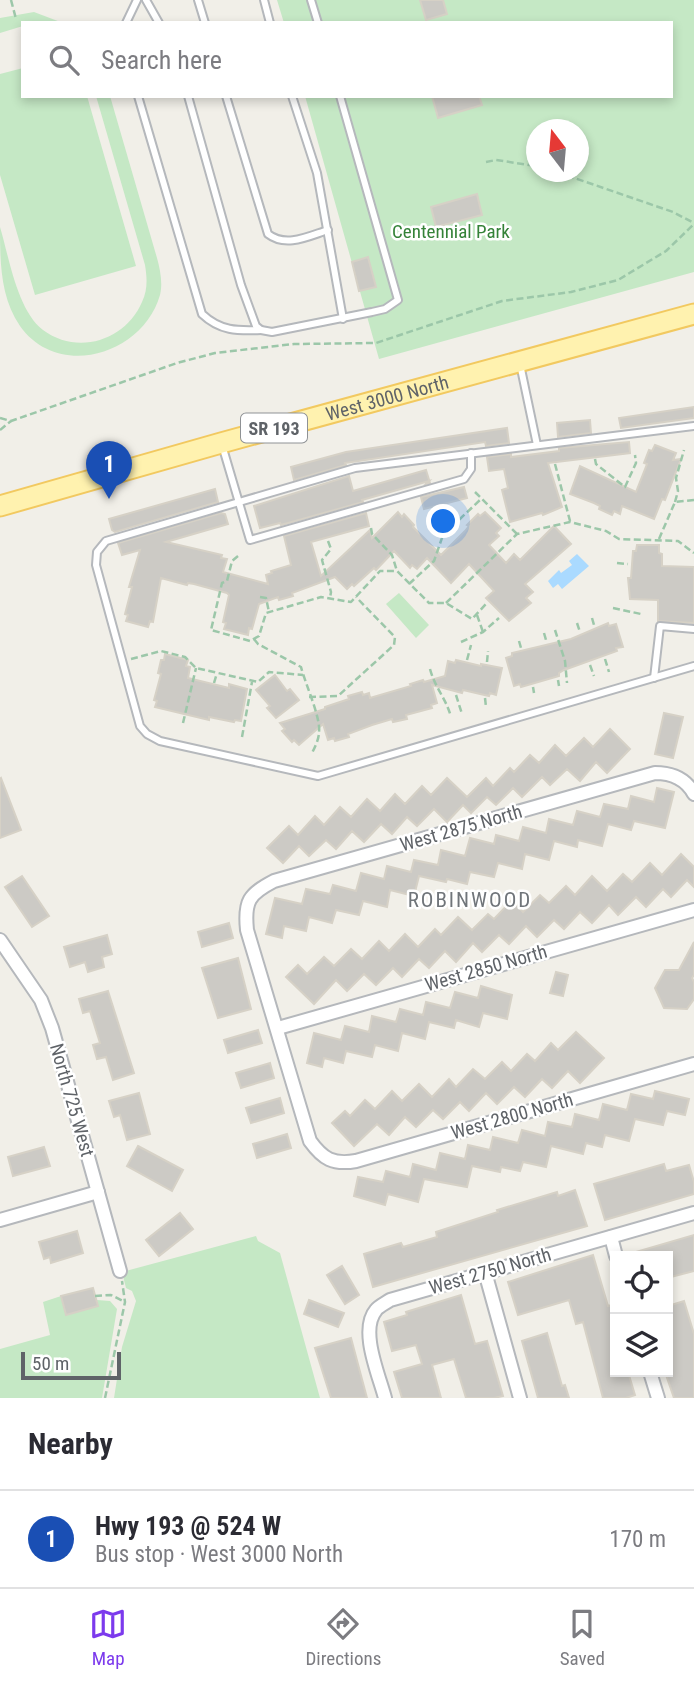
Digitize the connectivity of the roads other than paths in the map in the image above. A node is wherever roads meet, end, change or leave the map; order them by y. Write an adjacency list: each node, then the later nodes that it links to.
1 (137, 0): 6 (lane)
2 (146, 0): 7 (lane)
3 (198, 0): 8 (lane)
4 (264, 0): 9 (lane)
5 (311, 0): 10 (lane)
6 (127, 21)
7 (158, 21)
8 (204, 21)
9 (270, 21)
10 (317, 21)
11 (139, 98): 19 (lane)
12 (189, 98): 19 (lane)
13 (227, 98): 16 (lane)
14 (293, 98): 16 (lane)
15 (341, 98): 18 (lane)
16 (328, 230): 18 (lane)
17 (694, 314): 20 (main road, West 3000 North / SR 193)
18 (343, 319): 19 (lane)
19 (261, 330)
20 (520, 362): 22 (main road, West 3000 North / SR 193); 23 (lane)
21 (694, 426): 23 (lane)
22 (221, 443): 25 (lane); 26 (main road, West 3000 North / SR 193)
23 (537, 445): 24 (lane)
24 (471, 453): 25 (lane); 25 (lane)
25 (239, 502): 29 (lane)
26 (0, 506)
27 (694, 629): 29 (lane)
28 (694, 666): 29 (lane)
29 (654, 678)
30 (694, 794): 33 (street, West 2875 North)
31 (694, 910): 33 (street, West 2850 North)
32 (0, 940): 35 (street, North 725 West)
33 (278, 1028): 34 (street, West 2800 North)
34 (694, 1063)
35 (98, 1192): 37 (street); 40 (street, North 725 West)
36 (694, 1213): 38 (street, West 2750 North)
37 (0, 1220)
38 (611, 1237): 39 (street); 41 (street, West 2750 North)
39 (615, 1251)
40 (120, 1271)
41 (485, 1272): 43 (street, West 2750 North); 44 (street)
42 (652, 1377): 45 (street)
43 (386, 1398)
44 (520, 1398)
45 (658, 1398)

